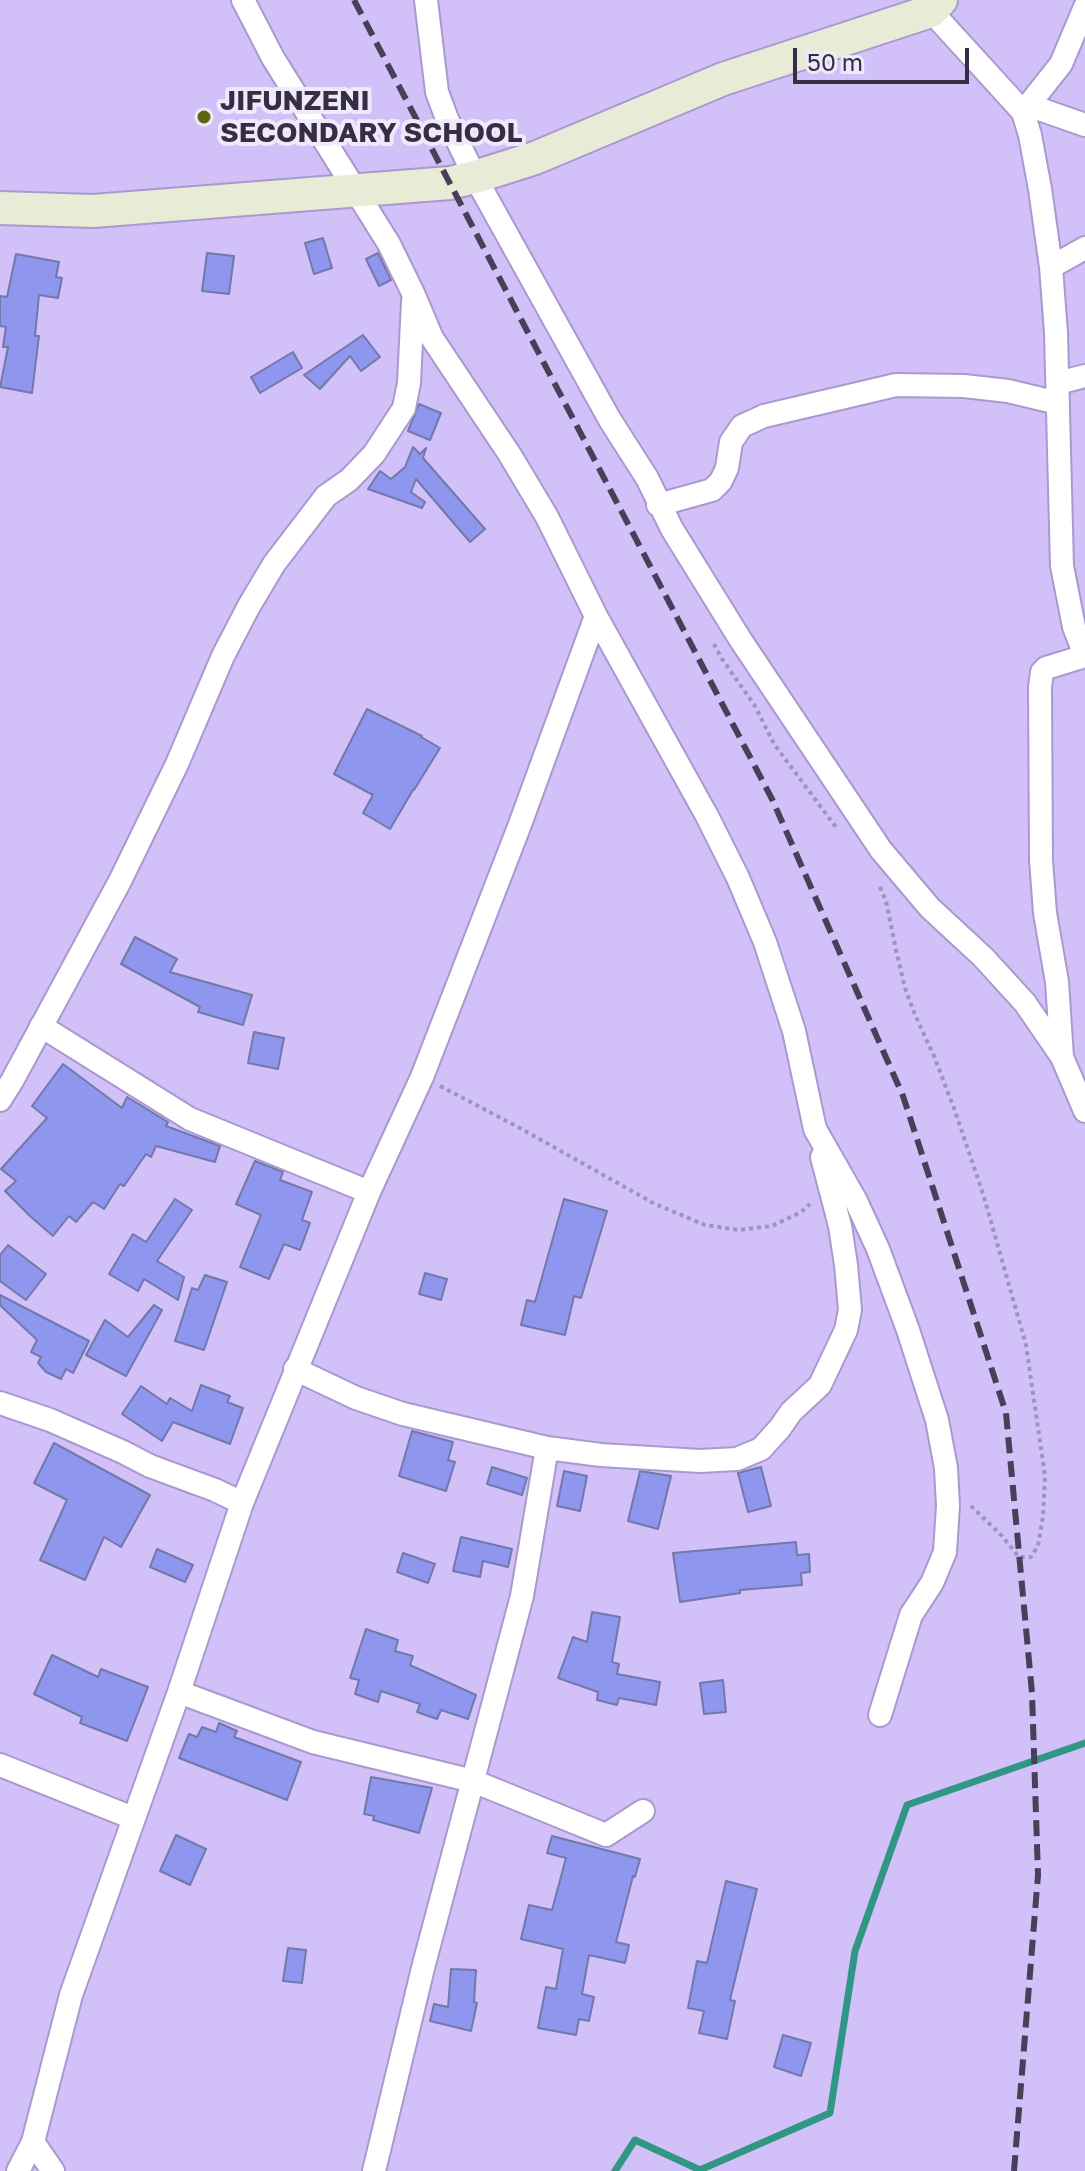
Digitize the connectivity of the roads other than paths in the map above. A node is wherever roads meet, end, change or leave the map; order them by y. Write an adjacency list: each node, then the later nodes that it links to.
1 (243, 0): 8 (street)
2 (426, 0): 7 (street)
3 (936, 6): 5 (street); 7 (street)
4 (1085, 7): 5 (street)
5 (1025, 109): 6 (street); 11 (street)
6 (1085, 125)
7 (475, 177): 8 (street); 15 (street)
8 (355, 191): 9 (street); 12 (street)
9 (0, 208)
10 (1085, 248): 11 (street)
11 (1051, 267): 14 (street)
12 (413, 293): 16 (street); 18 (street)
13 (1085, 376): 14 (street)
14 (1058, 393): 15 (street); 17 (street)
15 (658, 505): 19 (street)
16 (596, 616): 22 (street); 23 (street)
17 (1085, 655): 19 (street)
18 (41, 1026): 20 (street); 23 (street)
19 (1062, 1057): 21 (street)
20 (0, 1100)
21 (1085, 1111)
22 (815, 1129): 26 (street); 29 (street)
23 (369, 1192): 24 (street)
24 (295, 1369): 26 (street); 27 (street)
25 (0, 1403): 27 (street)
26 (547, 1448): 31 (street)
27 (242, 1503): 28 (street)
28 (179, 1692): 31 (street); 33 (street)
29 (880, 1715)
30 (0, 1765): 33 (street)
31 (473, 1781): 32 (street); 37 (street)
32 (643, 1811)
33 (133, 1818): 34 (street)
34 (33, 2142): 35 (street); 36 (street)
35 (18, 2171)
36 (53, 2171)
37 (374, 2171)

